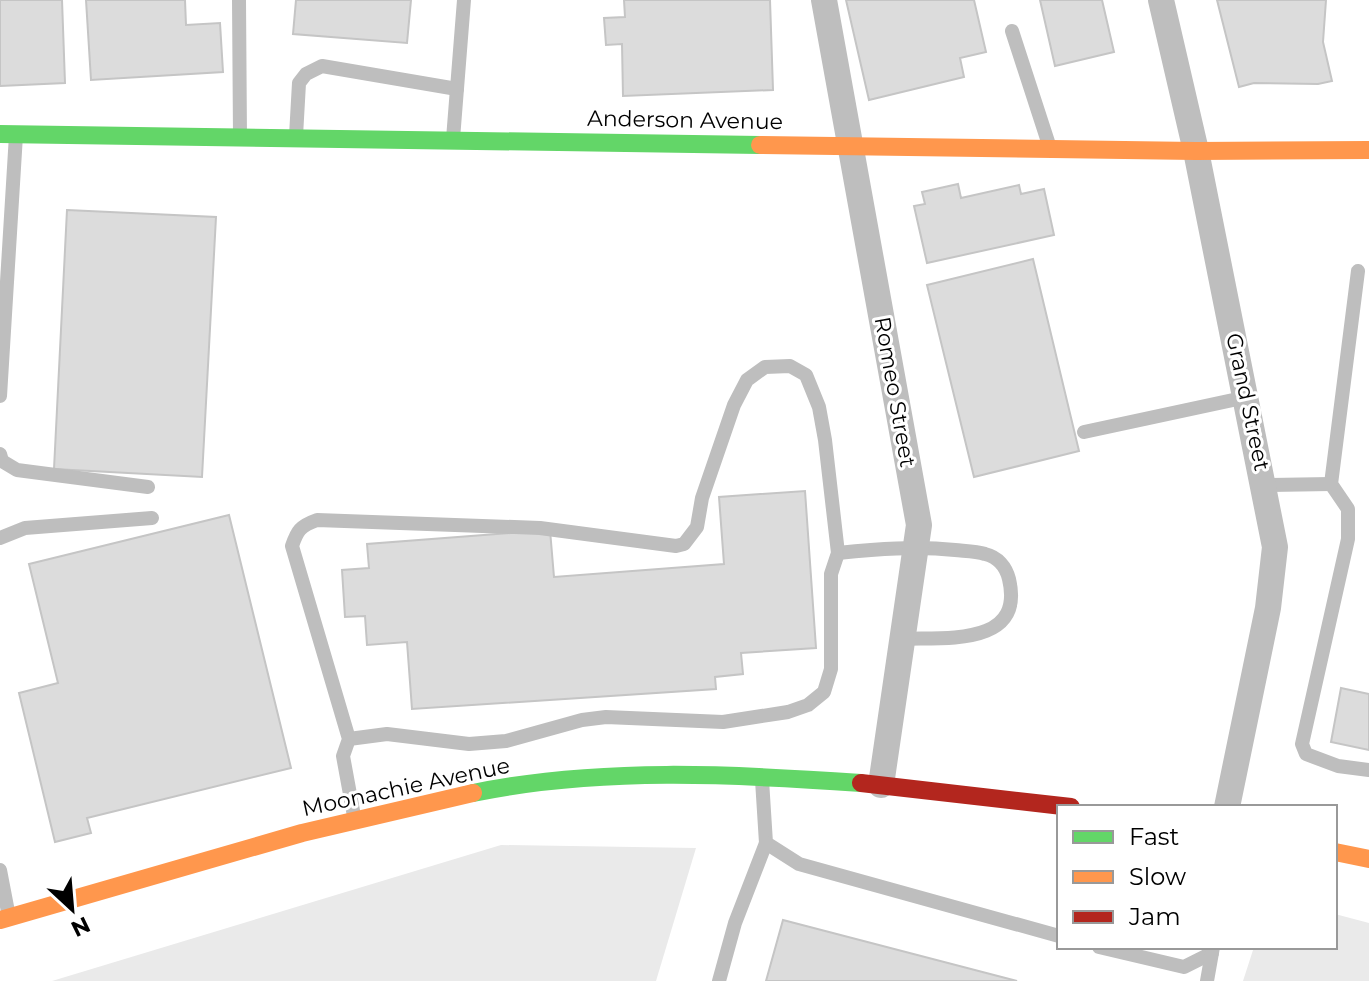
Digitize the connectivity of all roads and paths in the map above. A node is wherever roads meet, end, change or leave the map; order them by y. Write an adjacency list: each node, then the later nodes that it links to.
1 (239, 0): 8 (lane)
2 (464, 0): 6 (lane)
3 (824, 0): 11 (street, Romeo Street)
4 (1161, 0): 14 (street, Grand Street)
5 (1012, 31): 12 (lane)
6 (457, 89): 9 (lane); 10 (lane)
7 (8, 134): 8 (street, Anderson Avenue); 16 (lane)
8 (240, 137): 9 (street, Anderson Avenue)
9 (296, 138): 10 (street, Anderson Avenue)
10 (452, 141): 11 (street, Anderson Avenue)
11 (850, 146): 12 (street, Anderson Avenue); 26 (street, Romeo Street)
12 (1050, 149): 14 (street, Anderson Avenue)
13 (1369, 150): 14 (street, Anderson Avenue)
14 (1196, 151): 18 (street, Grand Street)
15 (1358, 271): 21 (lane)
16 (1, 351): 17 (lane)
17 (0, 396)
18 (1247, 397): 19 (lane); 22 (street, Grand Street)
19 (1084, 432)
20 (0, 454): 23 (lane)
21 (1331, 484): 22 (lane); 30 (lane)
22 (1265, 485): 34 (street, Grand Street)
23 (148, 487)
24 (152, 518): 25 (lane)
25 (0, 538)
26 (915, 546): 27 (lane); 28 (street, Romeo Street); 28 (lane)
27 (838, 553): 29 (lane); 29 (lane)
28 (902, 639): 32 (street, Romeo Street)
29 (349, 739): 35 (lane)
30 (1369, 770)
31 (762, 777): 32 (street, Moonachie Avenue); 35 (street, Moonachie Avenue); 36 (lane)
32 (881, 785): 33 (street, Moonachie Avenue)
33 (1057, 805)
34 (1227, 805)
35 (355, 820): 40 (street, Moonachie Avenue)
36 (766, 843): 41 (lane); 44 (lane)
37 (1337, 852): 38 (street)
38 (1369, 859)
39 (0, 870): 40 (lane)
40 (4, 918)
41 (1057, 935)
42 (1108, 949): 43 (lane)
43 (1212, 950): 45 (lane)
44 (719, 981)
45 (1207, 981)

